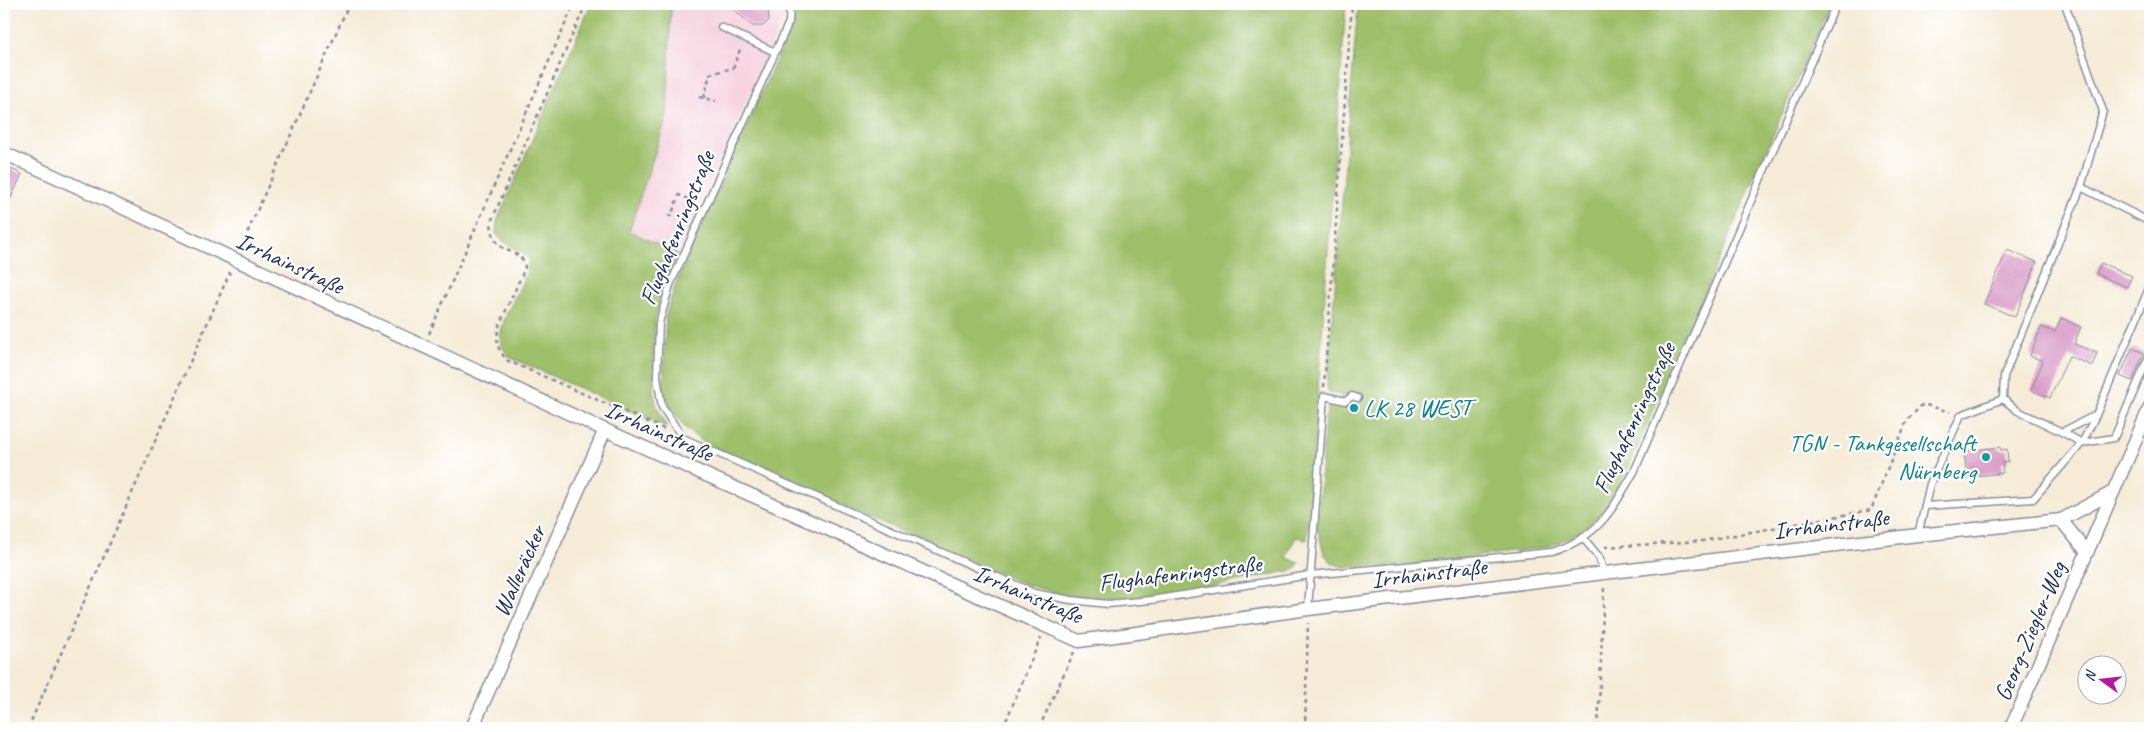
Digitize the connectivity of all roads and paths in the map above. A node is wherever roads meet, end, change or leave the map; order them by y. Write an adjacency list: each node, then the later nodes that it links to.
1 (349, 4): 19 (path)
2 (574, 4): 21 (path)
3 (586, 4): 31 (path)
4 (790, 4): 10 (lane, Flughafenringstraße)
5 (1352, 4): 23 (path)
6 (1836, 4): 37 (lane, Flughafenringstraße)
7 (2065, 4): 15 (lane)
8 (721, 27): 9 (lane)
9 (745, 38): 10 (lane); 12 (path)
10 (775, 52): 16 (lane, Flughafenringstraße)
11 (698, 97): 12 (path)
12 (704, 98): 13 (path)
13 (716, 101)
14 (4, 154): 19 (street, Irrhainstraße)
15 (2080, 187): 18 (lane); 25 (lane)
16 (705, 206): 17 (path); 31 (lane, Flughafenringstraße)
17 (668, 215)
18 (2150, 222)
19 (235, 261): 21 (street, Irrhainstraße); 45 (path)
20 (2150, 286): 28 (lane)
21 (424, 347): 29 (street, Irrhainstraße)
22 (2150, 354): 32 (lane)
23 (1324, 396): 24 (lane); 41 (lane)
24 (1358, 398)
25 (2003, 399): 27 (lane); 30 (lane)
26 (2150, 407): 33 (street)
27 (1961, 415): 34 (lane); 38 (path)
28 (2096, 415): 30 (lane); 32 (lane)
29 (605, 430): 43 (street, Irrhainstraße); 46 (street, Walleräcker)
30 (2062, 432): 32 (lane)
31 (683, 438): 41 (lane, Flughafenringstraße)
32 (2082, 443): 34 (lane)
33 (2113, 492): 35 (street, Irrhainstraße); 39 (street, Georg-Ziegler-Weg)
34 (1924, 506): 36 (lane)
35 (2061, 520): 36 (street, Irrhainstraße); 39 (street, Georg-Ziegler-Weg)
36 (1918, 535): 40 (street, Irrhainstraße)
37 (1584, 539): 38 (lane); 41 (lane, Flughafenringstraße)
38 (1591, 548): 40 (lane)
39 (2088, 552): 51 (street, Georg-Ziegler-Weg)
40 (1604, 573): 42 (street, Irrhainstraße); 50 (path)
41 (1310, 575): 42 (lane)
42 (1308, 609): 44 (street, Irrhainstraße); 49 (path)
43 (1045, 627): 44 (street, Irrhainstraße); 47 (path)
44 (1079, 641): 48 (path)
45 (28, 728)
46 (472, 728)
47 (1003, 728)
48 (1039, 728)
49 (1306, 728)
50 (1598, 728)
51 (2011, 728)

